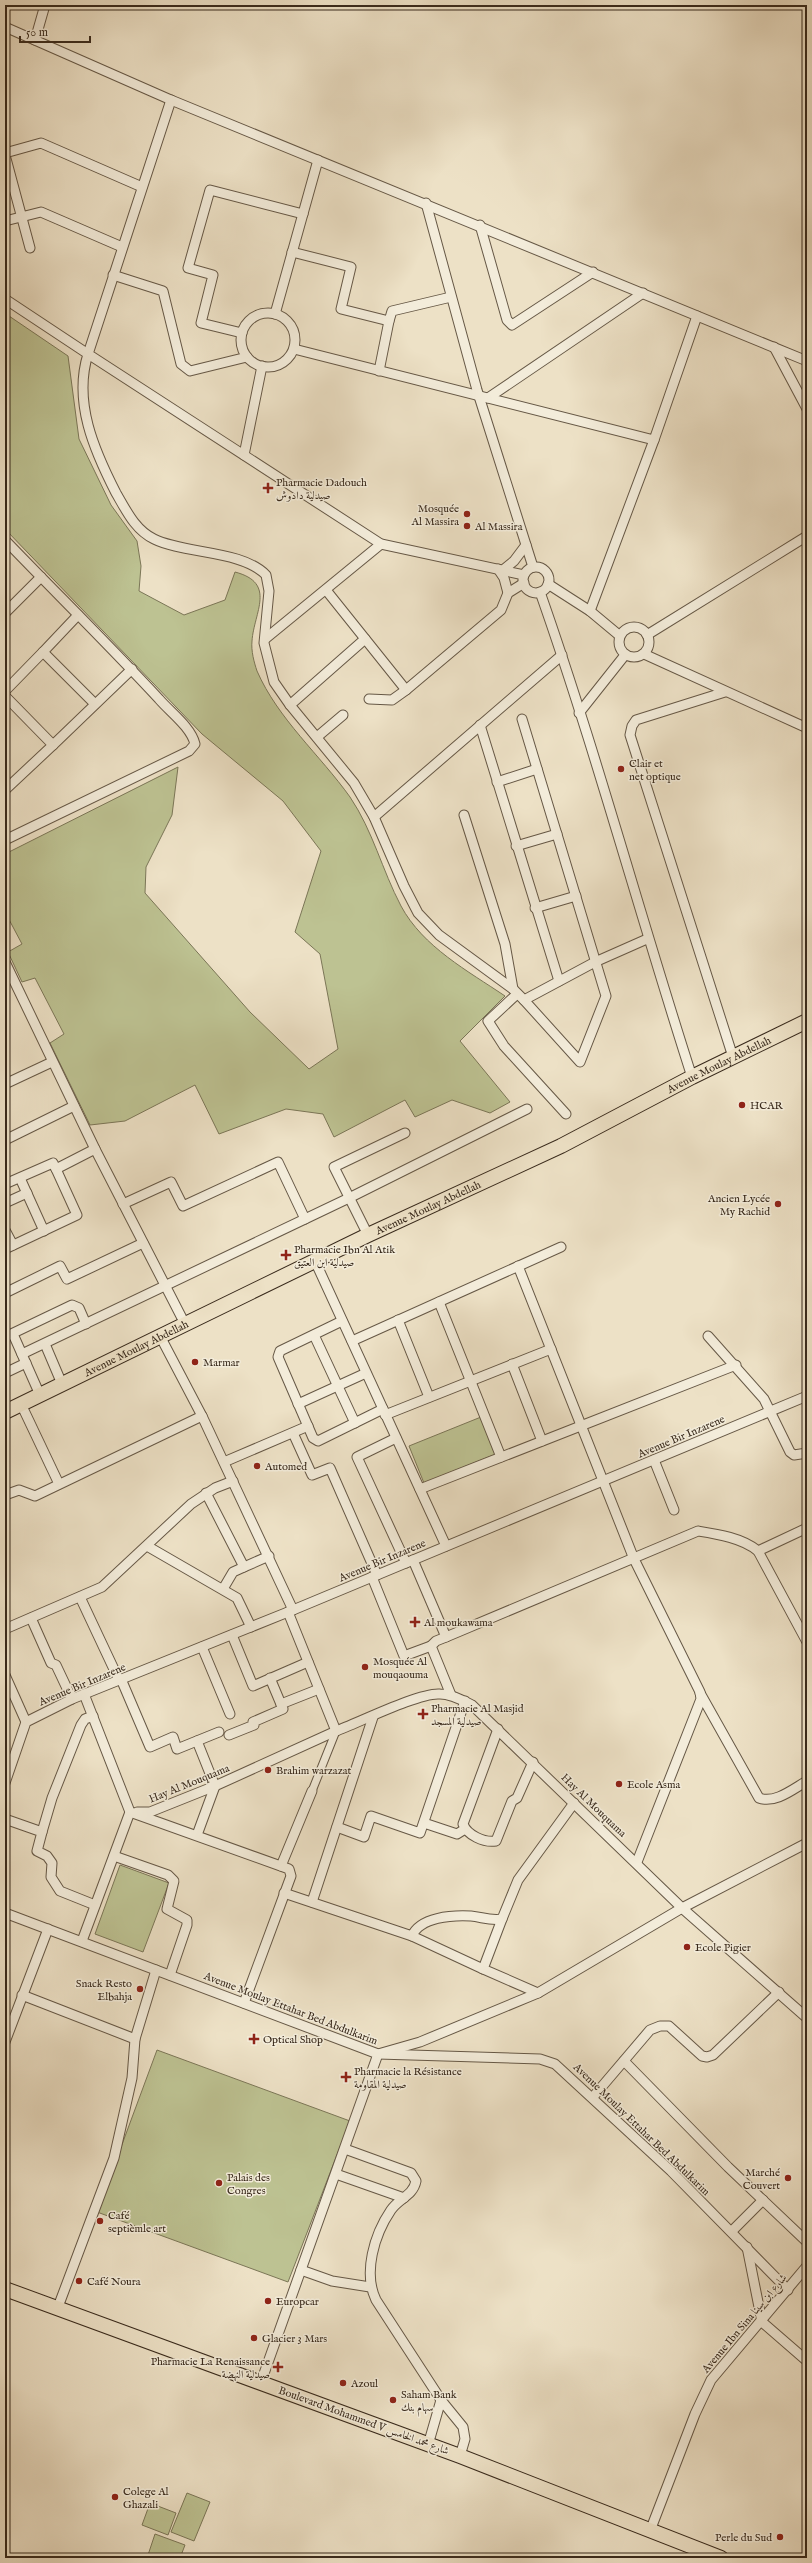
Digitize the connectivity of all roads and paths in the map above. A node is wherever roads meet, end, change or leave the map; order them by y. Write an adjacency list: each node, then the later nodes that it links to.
1 (44, 5): 3 (street)
2 (5, 27): 3 (street)
3 (34, 40): 4 (street)
4 (171, 100): 6 (street); 7 (street)
5 (5, 154): 7 (street); 10 (street)
6 (318, 160): 8 (street); 9 (street)
7 (142, 187): 13 (street)
8 (426, 203): 12 (street); 19 (street)
9 (303, 214): 15 (street); 24 (street)
10 (22, 217): 11 (street); 13 (street); 14 (street)
11 (5, 222)
12 (480, 225): 16 (street); 16 (street)
13 (122, 247): 17 (street)
14 (30, 248)
15 (292, 252): 21 (street); 23 (street)
16 (593, 272): 18 (street)
17 (113, 275): 27 (street); 28 (street)
18 (644, 294): 22 (street); 33 (street)
19 (451, 297): 23 (street); 32 (street)
20 (5, 299): 27 (street)
21 (275, 314): 24 (street); 26 (street)
22 (697, 316): 25 (street); 35 (street)
23 (389, 321): 31 (street)
24 (242, 333): 28 (street)
25 (774, 347): 29 (street); 34 (street)
26 (294, 349): 30 (street); 31 (street)
27 (88, 354): 36 (street); 54 (street)
28 (247, 358): 30 (street)
29 (807, 360)
30 (262, 366): 36 (street)
31 (379, 371): 32 (street)
32 (478, 396): 33 (street); 40 (street)
33 (488, 398): 35 (street)
34 (807, 409)
35 (654, 440): 49 (street)
36 (244, 455): 39 (street)
37 (807, 536): 52 (street)
38 (5, 540): 43 (street)
39 (381, 544): 42 (street); 46 (street)
40 (526, 545): 41 (street); 42 (street)
41 (533, 568): 44 (street); 45 (street)
42 (501, 569): 44 (street); 48 (street)
43 (41, 577): 50 (street); 51 (street)
44 (524, 579): 47 (street); 48 (street)
45 (548, 584): 47 (street); 49 (street)
46 (326, 590): 54 (street); 55 (street)
47 (540, 592): 58 (street)
48 (508, 593): 61 (street)
49 (590, 612): 53 (street)
50 (5, 613)
51 (78, 615): 56 (street); 60 (street)
52 (647, 635): 53 (street); 57 (street)
53 (620, 636): 59 (street)
54 (264, 639): 67 (street)
55 (365, 639): 61 (street); 67 (street)
56 (43, 652): 62 (street); 66 (street)
57 (644, 654): 59 (street); 63 (street)
58 (562, 655): 68 (street); 71 (street)
59 (625, 655): 68 (street)
60 (132, 670): 66 (street); 81 (street)
61 (406, 690): 65 (street)
62 (5, 691)
63 (725, 692): 72 (street); 91 (street)
64 (5, 696): 74 (street)
65 (369, 699)
66 (95, 704): 74 (street)
67 (290, 704): 73 (street)
68 (579, 713): 85 (street)
69 (343, 715): 73 (street)
70 (522, 719): 75 (street)
71 (480, 725): 76 (street); 79 (street)
72 (807, 728)
73 (317, 737): 79 (street)
74 (53, 746): 77 (street)
75 (537, 769): 76 (street); 80 (street)
76 (496, 782): 82 (street)
77 (6, 788)
78 (464, 815): 89 (street)
79 (374, 817): 89 (street)
80 (557, 834): 82 (street); 83 (street)
81 (5, 840)
82 (516, 846): 84 (street)
83 (576, 896): 84 (street); 87 (street)
84 (535, 908): 88 (street)
85 (647, 939): 87 (street); 93 (street)
86 (5, 962): 92 (street)
87 (595, 962): 88 (street); 89 (street)
88 (559, 981): 89 (street)
89 (518, 994): 97 (street)
90 (807, 1020): 91 (main road, Avenue Moulay Abdellah)
91 (733, 1057): 93 (main road, Avenue Moulay Abdellah)
92 (52, 1062): 94 (street); 95 (street)
93 (692, 1077): 111 (main road, Avenue Moulay Abdellah)
94 (5, 1084)
95 (74, 1106): 99 (street); 100 (street)
96 (527, 1109): 105 (street)
97 (566, 1114)
98 (405, 1133): 105 (street)
99 (7, 1138)
100 (95, 1149): 101 (street); 107 (street)
101 (56, 1169): 102 (street); 110 (street)
102 (20, 1178): 103 (street); 104 (street)
103 (5, 1184)
104 (27, 1193): 106 (street); 110 (street)
105 (349, 1198): 108 (street); 111 (street)
106 (5, 1203)
107 (123, 1204): 108 (street); 112 (street)
108 (306, 1218): 117 (street)
109 (5, 1230): 113 (street)
110 (44, 1231): 113 (street)
111 (368, 1235): 115 (main road, Avenue Moulay Abdellah)
112 (143, 1243): 117 (street); 118 (street)
113 (9, 1247)
114 (561, 1247): 116 (street)
115 (315, 1261): 121 (street); 123 (main road, Avenue Moulay Abdellah)
116 (518, 1266): 119 (street); 130 (street)
117 (165, 1286): 122 (street); 123 (street)
118 (5, 1292)
119 (439, 1302): 120 (street); 137 (street)
120 (398, 1320): 128 (street); 142 (street)
121 (342, 1321): 125 (street); 128 (street)
122 (86, 1324): 124 (street); 129 (street)
123 (185, 1324): 126 (main road, Avenue Moulay Abdellah)
124 (9, 1335): 131 (street)
125 (314, 1335): 139 (street); 144 (street)
126 (160, 1336): 138 (main road, Avenue Moulay Abdellah); 148 (street)
127 (708, 1336): 134 (street)
128 (352, 1341): 136 (street)
129 (45, 1344): 131 (street); 138 (street)
130 (551, 1349): 133 (street); 151 (street)
131 (22, 1354): 132 (street)
132 (26, 1363): 135 (street); 140 (street)
133 (512, 1364): 137 (street); 154 (street)
134 (736, 1365): 147 (street); 151 (street)
135 (5, 1373)
136 (366, 1374): 139 (street); 146 (street)
137 (472, 1380): 142 (street); 156 (street)
138 (62, 1384): 140 (main road, Avenue Moulay Abdellah)
139 (338, 1387): 144 (street); 149 (street)
140 (40, 1395): 143 (main road, Avenue Moulay Abdellah)
141 (807, 1396): 147 (street, Avenue Bir Inzarene)
142 (429, 1397): 146 (street)
143 (21, 1404): 145 (main road, Avenue Moulay Abdellah); 161 (street)
144 (298, 1404): 150 (street)
145 (5, 1412)
146 (384, 1412): 149 (street); 153 (street)
147 (770, 1412): 155 (street); 157 (street, Avenue Bir Inzarene)
148 (202, 1416): 158 (street); 161 (street)
149 (355, 1423): 150 (street)
150 (308, 1426): 152 (street)
151 (581, 1426): 154 (street); 160 (street)
152 (292, 1433): 158 (street); 174 (street)
153 (396, 1438): 162 (street); 172 (street)
154 (542, 1441): 156 (street)
155 (807, 1453)
156 (501, 1457): 162 (street)
157 (654, 1460): 160 (street, Avenue Bir Inzarene); 165 (street)
158 (224, 1462): 159 (street)
159 (233, 1481): 163 (street); 170 (street)
160 (603, 1481): 168 (street, Avenue Bir Inzarene); 171 (street)
161 (59, 1484): 164 (street)
162 (420, 1489): 168 (street)
163 (206, 1493): 167 (street); 173 (street)
164 (5, 1495)
165 (674, 1510)
166 (807, 1528): 169 (street)
167 (148, 1546): 175 (street); 176 (street)
168 (446, 1546): 172 (street, Avenue Bir Inzarene)
169 (758, 1550): 171 (street); 183 (street)
170 (269, 1556): 173 (street); 177 (street)
171 (634, 1559): 182 (street); 191 (street)
172 (410, 1562): 174 (street, Avenue Bir Inzarene); 182 (street)
173 (244, 1567): 175 (street)
174 (375, 1576): 177 (street, Avenue Bir Inzarene); 184 (street)
175 (222, 1589): 179 (street)
176 (80, 1597): 178 (street); 189 (street)
177 (290, 1611): 179 (street, Avenue Bir Inzarene); 186 (street)
178 (31, 1618): 180 (street); 194 (street)
179 (251, 1627): 181 (street, Avenue Bir Inzarene)
180 (5, 1628)
181 (232, 1634): 185 (street, Avenue Bir Inzarene); 188 (street)
182 (446, 1636): 184 (street)
183 (807, 1642)
184 (431, 1646): 193 (street)
185 (202, 1647): 189 (street, Avenue Bir Inzarene); 197 (street)
186 (308, 1662): 188 (street); 190 (street)
187 (5, 1675): 200 (street)
188 (270, 1678): 196 (street)
189 (120, 1680): 192 (street, Avenue Bir Inzarene); 205 (street)
190 (319, 1689): 196 (street); 202 (street)
191 (700, 1692): 207 (street); 221 (street)
192 (84, 1694): 194 (street, Avenue Bir Inzarene); 198 (street)
193 (451, 1695): 195 (street, Hay Al Mouquama); 199 (street, Hay Al Mouquama)
194 (72, 1699): 200 (street, Avenue Bir Inzarene)
195 (465, 1701): 201 (street, Hay Al Mouquama); 214 (street)
196 (281, 1704): 204 (street)
197 (230, 1714)
198 (93, 1716): 212 (street); 217 (street)
199 (373, 1717): 202 (street, Hay Al Mouquama); 215 (street)
200 (26, 1722): 208 (street)
201 (498, 1729): 206 (street, Hay Al Mouquama); 216 (street)
202 (336, 1731): 209 (street, Hay Al Mouquama); 210 (street)
203 (219, 1732): 205 (street)
204 (229, 1735)
205 (197, 1741): 209 (street)
206 (533, 1762): 211 (street, Hay Al Mouquama); 216 (street)
207 (807, 1781)
208 (5, 1784)
209 (215, 1786): 212 (street, Hay Al Mouquama); 218 (street)
210 (312, 1791): 222 (street)
211 (574, 1803): 221 (street, Hay Al Mouquama); 228 (street)
212 (130, 1812): 218 (street); 220 (street)
213 (5, 1819): 217 (street)
214 (424, 1823): 215 (street); 216 (street)
215 (337, 1827): 224 (street)
216 (465, 1830)
217 (42, 1832): 225 (street)
218 (196, 1835): 222 (street)
219 (807, 1843): 226 (street)
220 (114, 1856): 225 (street); 234 (street)
221 (637, 1862): 226 (street, Hay Al Mouquama)
222 (281, 1866): 223 (street)
223 (284, 1893): 224 (street); 238 (street)
224 (312, 1902): 230 (street)
225 (95, 1905): 231 (street)
226 (682, 1908): 235 (street, Hay Al Mouquama); 236 (street)
227 (5, 1912): 229 (street, Avenue Moulay Ettahar Bed Abdulkarim)
228 (502, 1919): 230 (street); 232 (street)
229 (48, 1929): 231 (street, Avenue Moulay Ettahar Bed Abdulkarim); 237 (street)
230 (412, 1936): 232 (street)
231 (82, 1941): 233 (street, Avenue Moulay Ettahar Bed Abdulkarim)
232 (483, 1969): 236 (street)
233 (156, 1970): 234 (street, Avenue Moulay Ettahar Bed Abdulkarim); 240 (street)
234 (170, 1976): 238 (street, Avenue Moulay Ettahar Bed Abdulkarim)
235 (779, 1992): 239 (street, Hay Al Mouquama); 243 (street)
236 (538, 1993): 242 (street)
237 (22, 1996): 240 (street); 241 (street)
238 (244, 2003): 242 (street, Avenue Moulay Ettahar Bed Abdulkarim)
239 (807, 2018)
240 (135, 2039): 257 (street)
241 (5, 2042)
242 (378, 2054): 244 (street, Avenue Moulay Ettahar Bed Abdulkarim); 245 (street)
243 (624, 2061): 244 (street); 248 (street)
244 (593, 2098): 249 (street, Avenue Moulay Ettahar Bed Abdulkarim)
245 (345, 2149): 246 (street); 247 (street)
246 (336, 2174): 247 (street); 253 (street)
247 (404, 2198): 254 (street)
248 (763, 2200): 249 (street); 250 (street)
249 (732, 2231): 251 (street, Avenue Moulay Ettahar Bed Abdulkarim)
250 (807, 2242)
251 (746, 2248): 256 (street, Avenue Moulay Ettahar Bed Abdulkarim); 258 (street, Avenue Moulay Ettahar Bed Abdulkarim)
252 (807, 2266): 256 (street, Avenue Ibn Sina شارع ابن سينا)
253 (301, 2270): 254 (street); 260 (street)
254 (370, 2287): 261 (street)
255 (5, 2289): 257 (main road, Boulevard Mohammed V شارع محمد الخامس)
256 (788, 2290): 258 (street, Avenue Ibn Sina شارع ابن سينا)
257 (58, 2307): 260 (main road, Boulevard Mohammed V شارع محمد الخامس)
258 (762, 2322): 259 (street); 264 (street, Avenue Ibn Sina شارع ابن سينا)
259 (807, 2361)
260 (261, 2382): 262 (main road, Boulevard Mohammed V شارع محمد الخامس)
261 (441, 2400): 262 (street); 263 (street)
262 (428, 2445): 263 (main road, Boulevard Mohammed V شارع محمد الخامس)
263 (460, 2456): 264 (main road, Boulevard Mohammed V شارع محمد الخامس)
264 (650, 2531): 265 (main road, Boulevard Mohammed V شارع محمد الخامس)
265 (721, 2558)

